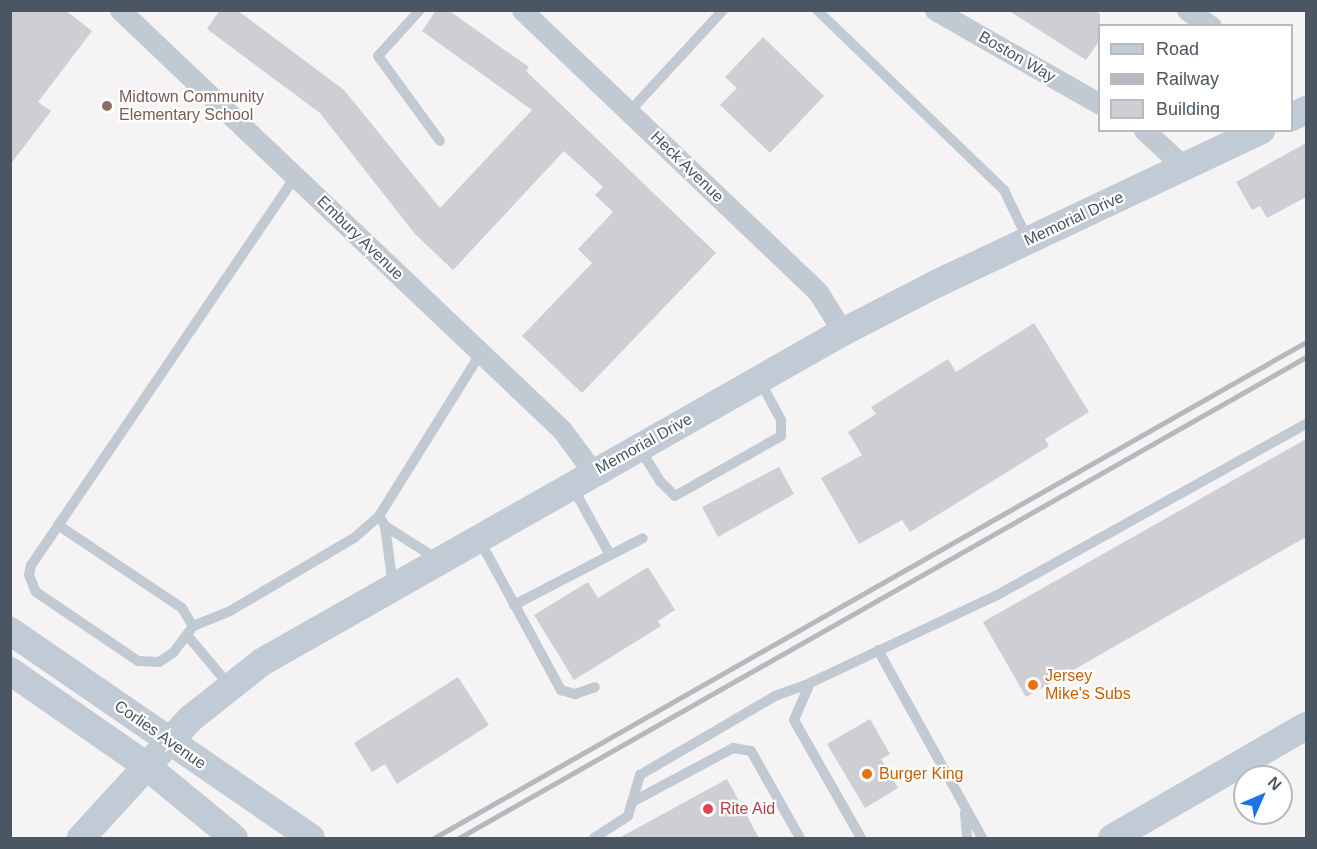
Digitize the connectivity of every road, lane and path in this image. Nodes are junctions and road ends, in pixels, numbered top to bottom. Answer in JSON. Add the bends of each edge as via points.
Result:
{"nodes":[{"id":1,"x":120,"y":10,"type":"edge"},
{"id":2,"x":420,"y":10,"type":"edge"},
{"id":3,"x":522,"y":10,"type":"edge"},
{"id":4,"x":723,"y":10,"type":"edge"},
{"id":5,"x":817,"y":10,"type":"edge"},
{"id":6,"x":935,"y":10,"type":"edge"},
{"id":7,"x":1187,"y":10,"type":"edge"},
{"id":8,"x":1208,"y":24,"type":"edge"},
{"id":9,"x":1098,"y":103,"type":"edge"},
{"id":10,"x":629,"y":112,"type":"junction"},
{"id":11,"x":1146,"y":132,"type":"edge"},
{"id":12,"x":1258,"y":132,"type":"edge"},
{"id":13,"x":440,"y":141,"type":"dead end"},
{"id":14,"x":1185,"y":168,"type":"junction"},
{"id":15,"x":295,"y":177,"type":"junction"},
{"id":16,"x":1028,"y":240,"type":"junction"},
{"id":17,"x":843,"y":332,"type":"junction"},
{"id":18,"x":481,"y":353,"type":"junction"},
{"id":19,"x":759,"y":379,"type":"junction"},
{"id":20,"x":1306,"y":424,"type":"edge"},
{"id":21,"x":638,"y":447,"type":"junction"},
{"id":22,"x":582,"y":478,"type":"junction"},
{"id":23,"x":382,"y":521,"type":"junction"},
{"id":24,"x":58,"y":525,"type":"junction"},
{"id":25,"x":478,"y":538,"type":"junction"},
{"id":26,"x":643,"y":538,"type":"dead end"},
{"id":27,"x":609,"y":553,"type":"junction"},
{"id":28,"x":440,"y":560,"type":"junction"},
{"id":29,"x":393,"y":587,"type":"junction"},
{"id":30,"x":514,"y":605,"type":"junction"},
{"id":31,"x":190,"y":630,"type":"junction"},
{"id":32,"x":10,"y":631,"type":"edge"},
{"id":33,"x":878,"y":650,"type":"junction"},
{"id":34,"x":10,"y":671,"type":"edge"},
{"id":35,"x":810,"y":683,"type":"junction"},
{"id":36,"x":230,"y":686,"type":"junction"},
{"id":37,"x":595,"y":687,"type":"dead end"},
{"id":38,"x":1306,"y":726,"type":"edge"},
{"id":39,"x":171,"y":742,"type":"junction"},
{"id":40,"x":145,"y":765,"type":"junction"},
{"id":41,"x":632,"y":802,"type":"junction"},
{"id":42,"x":965,"y":813,"type":"junction"},
{"id":43,"x":81,"y":838,"type":"edge"},
{"id":44,"x":234,"y":838,"type":"edge"},
{"id":45,"x":310,"y":838,"type":"edge"},
{"id":46,"x":594,"y":838,"type":"edge"},
{"id":47,"x":800,"y":838,"type":"edge"},
{"id":48,"x":861,"y":838,"type":"edge"},
{"id":49,"x":967,"y":838,"type":"edge"},
{"id":50,"x":982,"y":838,"type":"edge"},
{"id":51,"x":1112,"y":838,"type":"edge"}],
"edges":[{"from":1,"to":15,"type":"street","name":"Embury Avenue"},
{"from":2,"to":13,"type":"lane","via":[[378,56]]},
{"from":3,"to":10,"type":"street","name":"Heck Avenue"},
{"from":4,"to":10,"type":"lane"},
{"from":5,"to":16,"type":"lane","via":[[1004,190]]},
{"from":6,"to":9,"type":"street","name":"Boston Way"},
{"from":7,"to":8,"type":"street"},
{"from":10,"to":17,"type":"street","name":"Heck Avenue","via":[[818,292]]},
{"from":11,"to":14,"type":"street"},
{"from":12,"to":14,"type":"street","name":"Memorial Drive"},
{"from":14,"to":16,"type":"street","name":"Memorial Drive"},
{"from":15,"to":18,"type":"street","name":"Embury Avenue"},
{"from":15,"to":24,"type":"lane"},
{"from":16,"to":17,"type":"street","name":"Memorial Drive"},
{"from":17,"to":19,"type":"street","name":"Memorial Drive"},
{"from":18,"to":22,"type":"street","name":"Embury Avenue","via":[[561,430]]},
{"from":18,"to":23,"type":"lane"},
{"from":19,"to":21,"type":"street","name":"Memorial Drive"},
{"from":19,"to":21,"type":"lane","via":[[781,420],[781,436],[738,461],[675,496]]},
{"from":20,"to":33,"type":"lane","via":[[1001,593]]},
{"from":21,"to":22,"type":"street","name":"Memorial Drive"},
{"from":22,"to":25,"type":"street","name":"Memorial Drive"},
{"from":22,"to":27,"type":"lane"},
{"from":23,"to":28,"type":"lane"},
{"from":23,"to":29,"type":"lane"},
{"from":23,"to":31,"type":"lane","via":[[214,620]]},
{"from":24,"to":31,"type":"lane","via":[[182,608]]},
{"from":24,"to":31,"type":"lane","via":[[32,565],[29,575],[36,592],[138,661],[159,662],[173,653]]},
{"from":25,"to":28,"type":"street","name":"Memorial Drive"},
{"from":25,"to":30,"type":"lane"},
{"from":26,"to":27,"type":"lane"},
{"from":27,"to":30,"type":"lane"},
{"from":28,"to":29,"type":"street","name":"Memorial Drive"},
{"from":29,"to":36,"type":"street","name":"Memorial Drive","via":[[262,662]]},
{"from":30,"to":37,"type":"lane","via":[[561,690],[575,694]]},
{"from":31,"to":36,"type":"lane"},
{"from":32,"to":39,"type":"street","name":"Corlies Avenue"},
{"from":33,"to":35,"type":"lane"},
{"from":33,"to":42,"type":"lane"},
{"from":34,"to":40,"type":"street","name":"Corlies Avenue"},
{"from":35,"to":41,"type":"lane","via":[[775,696],[640,775]]},
{"from":35,"to":48,"type":"lane","via":[[794,720]]},
{"from":36,"to":39,"type":"street","name":"Memorial Drive","via":[[190,719]]},
{"from":38,"to":51,"type":"street"},
{"from":39,"to":40,"type":"street","name":"Memorial Drive"},
{"from":39,"to":45,"type":"street","name":"Corlies Avenue"},
{"from":40,"to":43,"type":"street","name":"Memorial Drive"},
{"from":40,"to":44,"type":"street","name":"Corlies Avenue"},
{"from":41,"to":46,"type":"lane","via":[[628,816]]},
{"from":41,"to":47,"type":"lane","via":[[733,748],[751,751]]},
{"from":42,"to":49,"type":"lane"},
{"from":42,"to":50,"type":"lane"}]}
